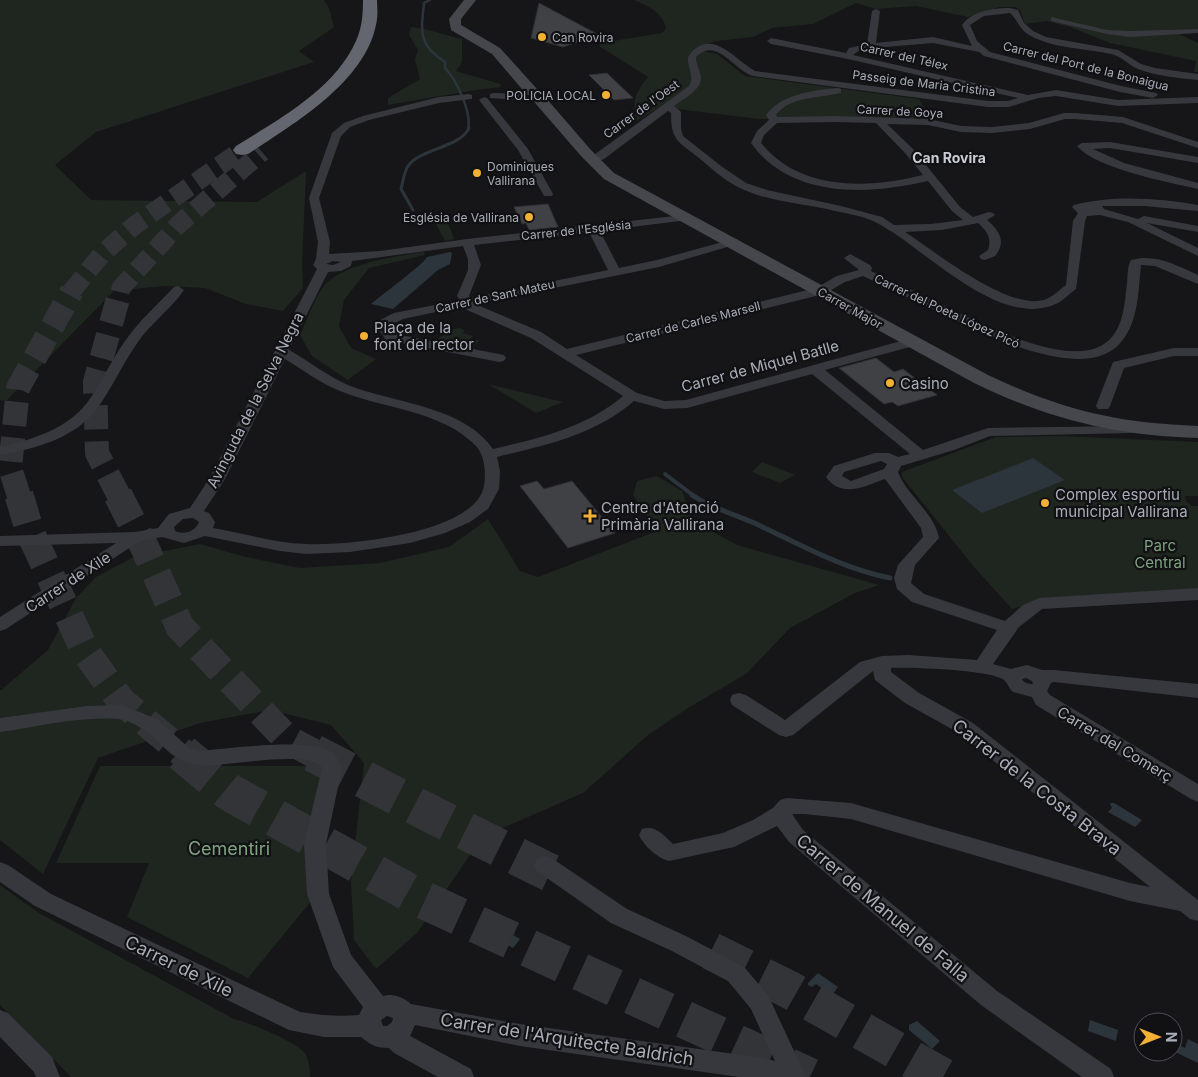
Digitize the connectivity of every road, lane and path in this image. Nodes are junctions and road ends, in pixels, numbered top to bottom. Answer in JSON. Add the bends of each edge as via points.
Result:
{"nodes":[{"id":1,"x":370,"y":0,"type":"edge"},
{"id":2,"x":470,"y":0,"type":"edge"},
{"id":3,"x":876,"y":11,"type":"dead end"},
{"id":4,"x":386,"y":18,"type":"dead end"},
{"id":5,"x":1054,"y":19,"type":"dead end"},
{"id":6,"x":1198,"y":31,"type":"edge"},
{"id":7,"x":771,"y":41,"type":"dead end"},
{"id":8,"x":873,"y":45,"type":"junction"},
{"id":9,"x":714,"y":48,"type":"joint"},
{"id":10,"x":980,"y":50,"type":"junction"},
{"id":11,"x":848,"y":56,"type":"junction"},
{"id":12,"x":1198,"y":76,"type":"edge"},
{"id":13,"x":814,"y":81,"type":"junction"},
{"id":14,"x":880,"y":91,"type":"junction"},
{"id":15,"x":817,"y":93,"type":"junction"},
{"id":16,"x":532,"y":97,"type":"junction"},
{"id":17,"x":489,"y":98,"type":"junction"},
{"id":18,"x":1029,"y":98,"type":"junction"},
{"id":19,"x":1173,"y":100,"type":"junction"},
{"id":20,"x":1198,"y":100,"type":"edge"},
{"id":21,"x":668,"y":106,"type":"junction"},
{"id":22,"x":1198,"y":109,"type":"edge"},
{"id":23,"x":929,"y":110,"type":"junction"},
{"id":24,"x":774,"y":120,"type":"junction"},
{"id":25,"x":880,"y":122,"type":"junction"},
{"id":26,"x":1198,"y":145,"type":"edge"},
{"id":27,"x":242,"y":150,"type":"tunnel mouth"},
{"id":28,"x":262,"y":152,"type":"tunnel mouth"},
{"id":29,"x":594,"y":155,"type":"junction"},
{"id":30,"x":1198,"y":160,"type":"edge"},
{"id":31,"x":930,"y":177,"type":"junction"},
{"id":32,"x":1198,"y":186,"type":"edge"},
{"id":33,"x":548,"y":194,"type":"dead end"},
{"id":34,"x":1198,"y":208,"type":"edge"},
{"id":35,"x":1089,"y":213,"type":"junction"},
{"id":36,"x":684,"y":218,"type":"junction"},
{"id":37,"x":980,"y":219,"type":"junction"},
{"id":38,"x":1132,"y":220,"type":"junction"},
{"id":39,"x":593,"y":228,"type":"junction"},
{"id":40,"x":894,"y":228,"type":"junction"},
{"id":41,"x":1198,"y":229,"type":"edge"},
{"id":42,"x":467,"y":242,"type":"junction"},
{"id":43,"x":730,"y":243,"type":"junction"},
{"id":44,"x":1198,"y":252,"type":"edge"},
{"id":45,"x":984,"y":256,"type":"dead end"},
{"id":46,"x":850,"y":258,"type":"dead end"},
{"id":47,"x":335,"y":262,"type":"junction"},
{"id":48,"x":615,"y":272,"type":"junction"},
{"id":49,"x":864,"y":272,"type":"junction"},
{"id":50,"x":1198,"y":280,"type":"edge"},
{"id":51,"x":178,"y":290,"type":"dead end"},
{"id":52,"x":820,"y":291,"type":"junction"},
{"id":53,"x":466,"y":301,"type":"junction"},
{"id":54,"x":912,"y":342,"type":"junction"},
{"id":55,"x":281,"y":351,"type":"junction"},
{"id":56,"x":1198,"y":352,"type":"edge"},
{"id":57,"x":566,"y":353,"type":"junction"},
{"id":58,"x":499,"y":358,"type":"dead end"},
{"id":59,"x":815,"y":369,"type":"junction"},
{"id":60,"x":632,"y":396,"type":"junction"},
{"id":61,"x":1103,"y":406,"type":"dead end"},
{"id":62,"x":1131,"y":428,"type":"junction"},
{"id":63,"x":1198,"y":432,"type":"edge"},
{"id":64,"x":0,"y":451,"type":"edge"},
{"id":65,"x":489,"y":454,"type":"junction"},
{"id":66,"x":920,"y":455,"type":"junction"},
{"id":67,"x":194,"y":513,"type":"junction"},
{"id":68,"x":166,"y":531,"type":"junction"},
{"id":69,"x":202,"y":531,"type":"junction"},
{"id":70,"x":135,"y":537,"type":"junction"},
{"id":71,"x":4,"y":539,"type":"edge"},
{"id":72,"x":1198,"y":594,"type":"edge"},
{"id":73,"x":0,"y":625,"type":"edge"},
{"id":74,"x":1008,"y":628,"type":"junction"},
{"id":75,"x":882,"y":662,"type":"junction"},
{"id":76,"x":982,"y":667,"type":"junction"},
{"id":77,"x":1038,"y":684,"type":"junction"},
{"id":78,"x":1198,"y":691,"type":"edge"},
{"id":79,"x":739,"y":700,"type":"dead end"},
{"id":80,"x":0,"y":725,"type":"edge"},
{"id":81,"x":1198,"y":794,"type":"edge"},
{"id":82,"x":780,"y":814,"type":"junction"},
{"id":83,"x":649,"y":835,"type":"dead end"},
{"id":84,"x":545,"y":865,"type":"dead end"},
{"id":85,"x":0,"y":872,"type":"edge"},
{"id":86,"x":1192,"y":908,"type":"edge"},
{"id":87,"x":373,"y":1017,"type":"junction"},
{"id":88,"x":0,"y":1021,"type":"edge"},
{"id":89,"x":398,"y":1026,"type":"junction"},
{"id":90,"x":48,"y":1077,"type":"edge"},
{"id":91,"x":462,"y":1077,"type":"edge"},
{"id":92,"x":789,"y":1077,"type":"edge"},
{"id":93,"x":794,"y":1077,"type":"edge"},
{"id":94,"x":1102,"y":1077,"type":"edge"}],
"edges":[{"from":1,"to":27,"type":"highway","via":[[370,20],[364,38],[343,71],[319,97]]},
{"from":2,"to":16,"type":"street","name":"Carrer Major","via":[[456,17],[455,27],[496,51]]},
{"from":3,"to":8,"type":"street"},
{"from":4,"to":28,"type":"highway","via":[[372,55],[360,72],[307,121]]},
{"from":5,"to":6,"type":"street","via":[[1130,34]]},
{"from":7,"to":11,"type":"street"},
{"from":8,"to":10,"type":"street","name":"Carrer del Télex","via":[[933,40]]},
{"from":8,"to":11,"type":"street","name":"Carrer del Télex","via":[[856,48]]},
{"from":9,"to":13,"type":"street","name":"Passeig de Maria Cristina","via":[[752,73]]},
{"from":9,"to":21,"type":"street","name":"Carrer de l'Oest","via":[[694,54],[691,60],[697,82]]},
{"from":10,"to":12,"type":"street","name":"Carrer del Port de la Bonaigua","via":[[967,30],[967,23],[1007,9],[1015,12],[1024,28],[1048,40],[1116,52],[1148,69]]},
{"from":10,"to":19,"type":"street","name":"Carrer del Port de la Bonaigua","via":[[1003,59]]},
{"from":11,"to":18,"type":"street","name":"Carrer del Télex"},
{"from":13,"to":14,"type":"street","name":"Passeig de Maria Cristina"},
{"from":13,"to":15,"type":"street"},
{"from":14,"to":15,"type":"street"},
{"from":14,"to":23,"type":"street","name":"Passeig de Maria Cristina"},
{"from":15,"to":24,"type":"street","via":[[779,105],[771,115]]},
{"from":16,"to":17,"type":"street"},
{"from":16,"to":29,"type":"street","name":"Carrer Major"},
{"from":17,"to":33,"type":"street"},
{"from":17,"to":47,"type":"street","via":[[491,93],[480,92],[469,97],[439,100],[354,122],[341,129],[314,198],[324,242]]},
{"from":18,"to":19,"type":"street","name":"Passeig de Maria Cristina","via":[[1056,93],[1118,103]]},
{"from":18,"to":23,"type":"street","name":"Passeig de Maria Cristina","via":[[1019,102]]},
{"from":19,"to":20,"type":"street","name":"Passeig de Maria Cristina"},
{"from":19,"to":22,"type":"street"},
{"from":21,"to":29,"type":"street","name":"Carrer de l'Oest"},
{"from":21,"to":40,"type":"street","via":[[676,112],[676,129],[680,137],[736,182],[764,192],[865,214]]},
{"from":23,"to":25,"type":"street","name":"Carrer de Goya"},
{"from":23,"to":26,"type":"street","name":"Carrer de Goya","via":[[961,129],[1030,126],[1064,116],[1117,119]]},
{"from":24,"to":25,"type":"street","name":"Carrer de Goya"},
{"from":24,"to":31,"type":"street","via":[[756,137],[756,143],[774,163],[804,178],[867,187]]},
{"from":25,"to":31,"type":"street"},
{"from":29,"to":36,"type":"street","name":"Carrer Major","via":[[609,176]]},
{"from":30,"to":32,"type":"street","via":[[1110,145],[1082,146],[1111,160]]},
{"from":31,"to":37,"type":"street","via":[[956,209]]},
{"from":34,"to":35,"type":"street","via":[[1112,203]]},
{"from":35,"to":38,"type":"street"},
{"from":35,"to":40,"type":"street","via":[[1072,286],[1055,299],[1036,304],[1001,299],[989,293]]},
{"from":36,"to":39,"type":"street","name":"Carrer de l'Església"},
{"from":36,"to":43,"type":"street","name":"Carrer Major"},
{"from":37,"to":40,"type":"street","via":[[944,227]]},
{"from":37,"to":45,"type":"street","via":[[994,234],[994,251]]},
{"from":38,"to":41,"type":"street"},
{"from":38,"to":44,"type":"street"},
{"from":39,"to":42,"type":"street","name":"Carrer de l'Església"},
{"from":39,"to":48,"type":"street"},
{"from":42,"to":47,"type":"street","name":"Avinguda de la Selva Negra"},
{"from":42,"to":53,"type":"street","via":[[476,268],[463,296]]},
{"from":43,"to":48,"type":"street","name":"Carrer de Sant Mateu"},
{"from":43,"to":52,"type":"street","name":"Carrer Major"},
{"from":46,"to":49,"type":"street","via":[[864,265]]},
{"from":47,"to":55,"type":"street","name":"Avinguda de la Selva Negra","via":[[314,286]]},
{"from":48,"to":53,"type":"street","name":"Carrer de Sant Mateu"},
{"from":49,"to":50,"type":"street","name":"Carrer del Poeta López Picó","via":[[1008,342],[1040,352],[1081,354],[1101,351],[1117,339],[1129,315],[1135,263],[1151,260]]},
{"from":49,"to":52,"type":"street","name":"Carrer de Carles Marsell","via":[[841,279]]},
{"from":51,"to":64,"type":"street","via":[[133,340],[90,408],[79,419],[42,440]]},
{"from":52,"to":54,"type":"street","name":"Carrer Major"},
{"from":52,"to":57,"type":"street","name":"Carrer de Carles Marsell"},
{"from":53,"to":57,"type":"street","name":"Carrer de Miquel Batlle","via":[[471,307],[536,335]]},
{"from":53,"to":58,"type":"street","name":"Carrer de Sant Mateu","via":[[400,316],[385,323],[385,330],[391,337]]},
{"from":54,"to":59,"type":"street","name":"Carrer de Miquel Batlle"},
{"from":54,"to":62,"type":"street","name":"Carrer Major","via":[[1029,401],[1081,419]]},
{"from":55,"to":65,"type":"street","via":[[333,384],[456,424]]},
{"from":55,"to":67,"type":"street","name":"Avinguda de la Selva Negra","via":[[217,479]]},
{"from":56,"to":61,"type":"street","via":[[1174,352],[1118,365]]},
{"from":57,"to":60,"type":"street","name":"Carrer de Miquel Batlle"},
{"from":59,"to":60,"type":"street","name":"Carrer de Miquel Batlle","via":[[687,404],[664,405]]},
{"from":59,"to":66,"type":"street"},
{"from":60,"to":65,"type":"street","via":[[612,414],[573,433]]},
{"from":62,"to":63,"type":"street","name":"Carrer Major"},
{"from":62,"to":66,"type":"street","via":[[988,432]]},
{"from":65,"to":69,"type":"street","via":[[493,477],[491,492],[484,504],[456,524],[437,530],[367,546],[322,549],[291,548]]},
{"from":66,"to":74,"type":"street","via":[[893,472],[929,527],[931,538],[906,564],[901,574],[903,585],[918,598]]},
{"from":67,"to":68,"type":"street","via":[[173,518],[166,524]]},
{"from":67,"to":69,"type":"street","via":[[206,520]]},
{"from":68,"to":69,"type":"street","via":[[171,536],[182,538]]},
{"from":68,"to":70,"type":"street"},
{"from":70,"to":71,"type":"street"},
{"from":70,"to":73,"type":"street","name":"Carrer de Xile"},
{"from":72,"to":74,"type":"street","via":[[1039,604],[1024,611]]},
{"from":74,"to":76,"type":"street"},
{"from":75,"to":76,"type":"street","via":[[909,660]]},
{"from":75,"to":79,"type":"street","via":[[866,666],[786,730]]},
{"from":75,"to":86,"type":"street","name":"Carrer de la Costa Brava","via":[[882,675],[912,698],[966,728]]},
{"from":76,"to":77,"type":"street","via":[[1013,676],[1027,671]]},
{"from":77,"to":78,"type":"street","via":[[1054,676]]},
{"from":77,"to":81,"type":"street","name":"Carrer del Comerç","via":[[1043,700]]},
{"from":80,"to":87,"type":"street","via":[[87,713],[122,712],[150,724],[183,754],[200,758],[286,752],[313,753],[327,759],[332,768],[315,844],[318,894],[341,960]]},
{"from":82,"to":83,"type":"street","via":[[727,841],[669,853]]},
{"from":82,"to":86,"type":"street","via":[[787,806],[851,811]]},
{"from":82,"to":94,"type":"street","name":"Carrer de Manuel de Falla","via":[[796,836],[989,998]]},
{"from":84,"to":93,"type":"street","via":[[619,916],[736,974],[760,1002]]},
{"from":85,"to":87,"type":"street","name":"Carrer de Xile","via":[[43,900],[297,1022],[323,1028],[348,1028]]},
{"from":87,"to":89,"type":"street","name":"Carrer de l'Arquitecte Baldrich","via":[[394,1006],[400,1009]]},
{"from":88,"to":90,"type":"street","via":[[43,1065]]},
{"from":89,"to":91,"type":"street","via":[[403,1045]]},
{"from":89,"to":92,"type":"street","name":"Carrer de l'Arquitecte Baldrich","via":[[415,1014],[520,1035],[763,1069]]}]}
